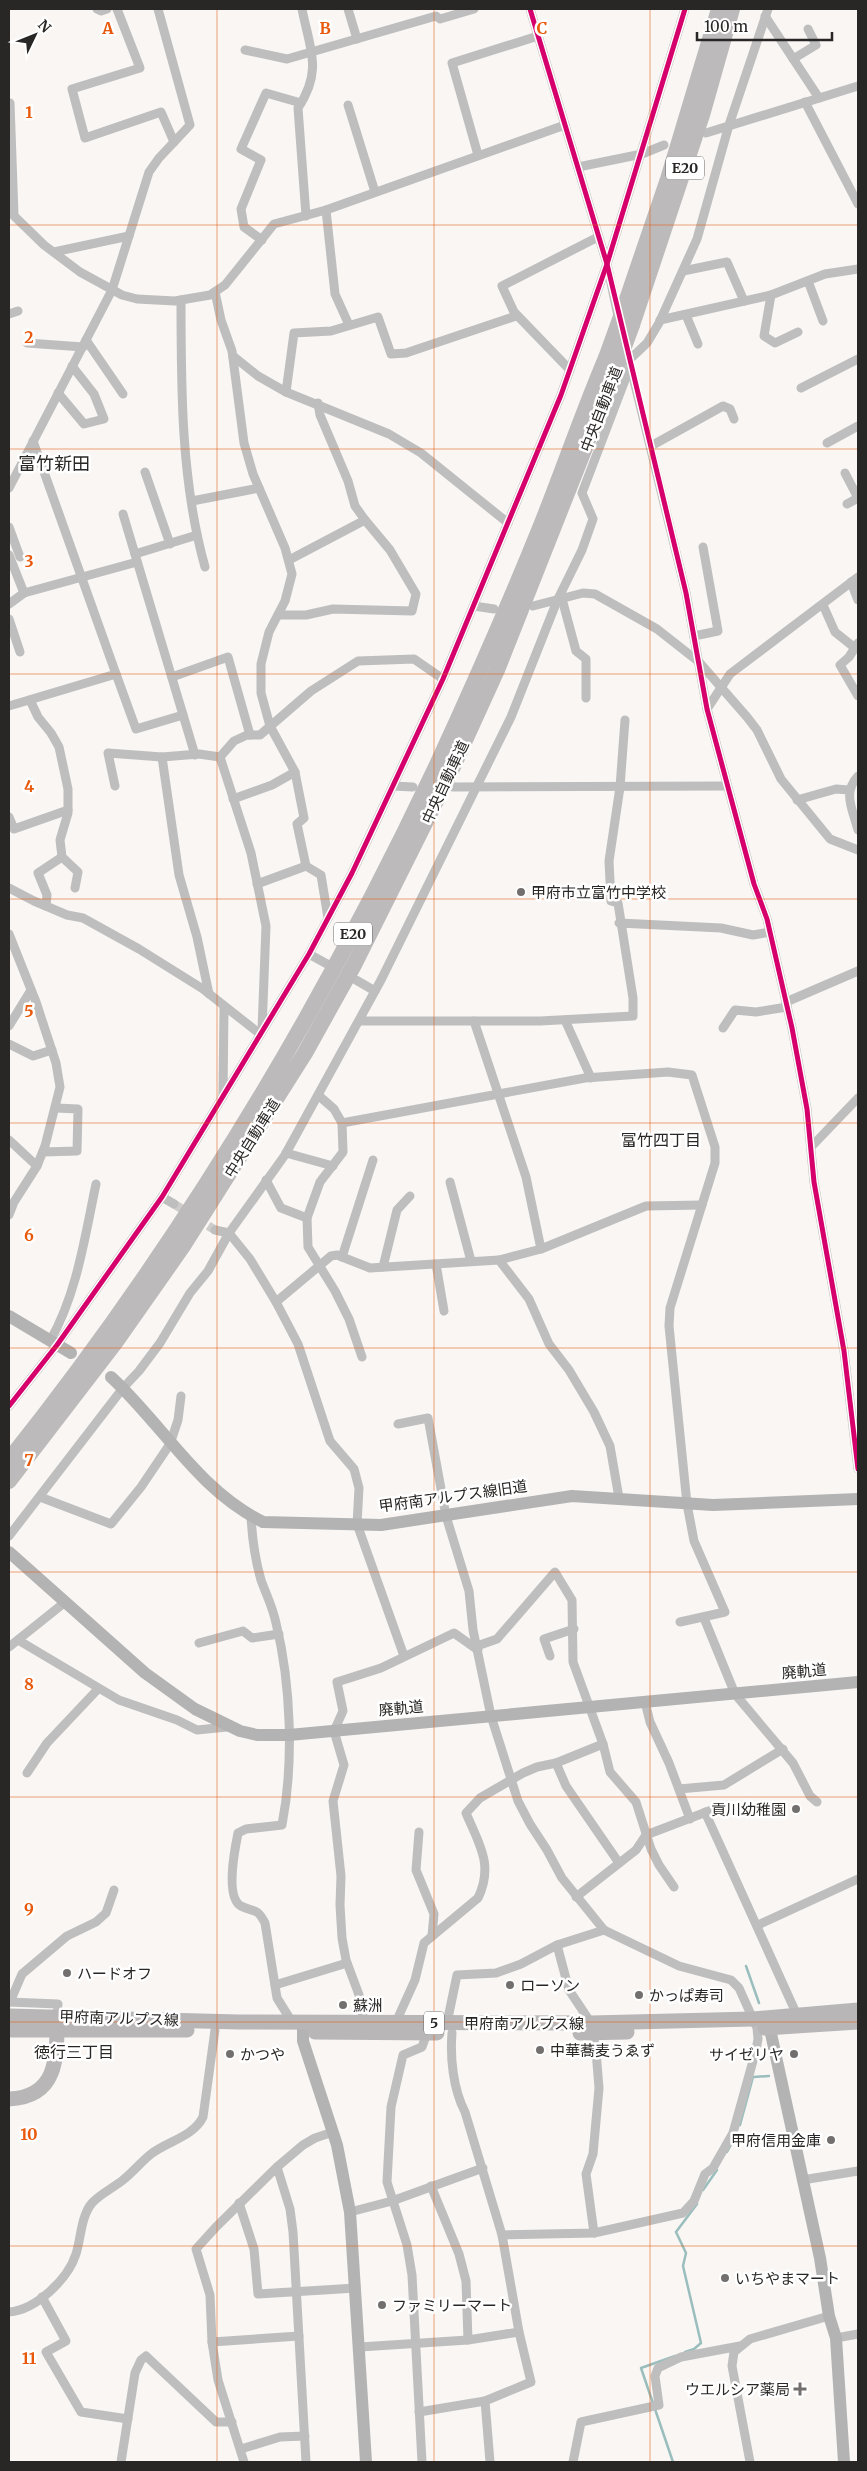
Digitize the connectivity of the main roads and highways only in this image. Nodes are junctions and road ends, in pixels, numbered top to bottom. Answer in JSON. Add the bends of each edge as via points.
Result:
{"nodes":[{"id":1,"x":719,"y":9,"type":"edge"},
{"id":2,"x":732,"y":9,"type":"edge"},
{"id":3,"x":9,"y":1460,"type":"edge"},
{"id":4,"x":9,"y":1481,"type":"edge"},
{"id":5,"x":9,"y":2007,"type":"edge"},
{"id":6,"x":858,"y":2010,"type":"edge"},
{"id":7,"x":858,"y":2022,"type":"edge"},
{"id":8,"x":762,"y":2023,"type":"junction"},
{"id":9,"x":57,"y":2024,"type":"junction"},
{"id":10,"x":299,"y":2025,"type":"junction"},
{"id":11,"x":450,"y":2028,"type":"junction"},
{"id":12,"x":9,"y":2030,"type":"edge"},
{"id":13,"x":9,"y":2099,"type":"edge"}],
"edges":[{"from":1,"to":3,"type":"highway","name":"中央自動車道","number":"E20","bridge":true,"via":[[668,179],[606,358],[484,661],[407,827],[342,956],[234,1143],[104,1335]]},
{"from":2,"to":4,"type":"highway","name":"中央自動車道","number":"E20","bridge":true,"via":[[702,115],[611,382],[496,670],[447,780],[305,1053],[183,1246],[115,1343]]},
{"from":5,"to":9,"type":"main road","name":"甲府南アルプス線","number":"5"},
{"from":6,"to":8,"type":"main road","name":"甲府南アルプス線","number":"5","via":[[797,2015]]},
{"from":7,"to":8,"type":"main road","name":"甲府南アルプス線","number":"5"},
{"from":8,"to":11,"type":"main road","name":"甲府南アルプス線","number":"5"},
{"from":9,"to":10,"type":"main road","name":"甲府南アルプス線","number":"5"},
{"from":9,"to":10,"type":"main road","name":"甲府南アルプス線","number":"5","via":[[215,2030]]},
{"from":9,"to":12,"type":"main road","name":"甲府南アルプス線","number":"5"},
{"from":9,"to":13,"type":"main road","via":[[53,2072],[34,2093]]},
{"from":10,"to":11,"type":"main road","name":"甲府南アルプス線","number":"5","via":[[363,2021]]},
{"from":10,"to":11,"type":"main road","name":"甲府南アルプス線","number":"5","via":[[427,2033]]}]}
